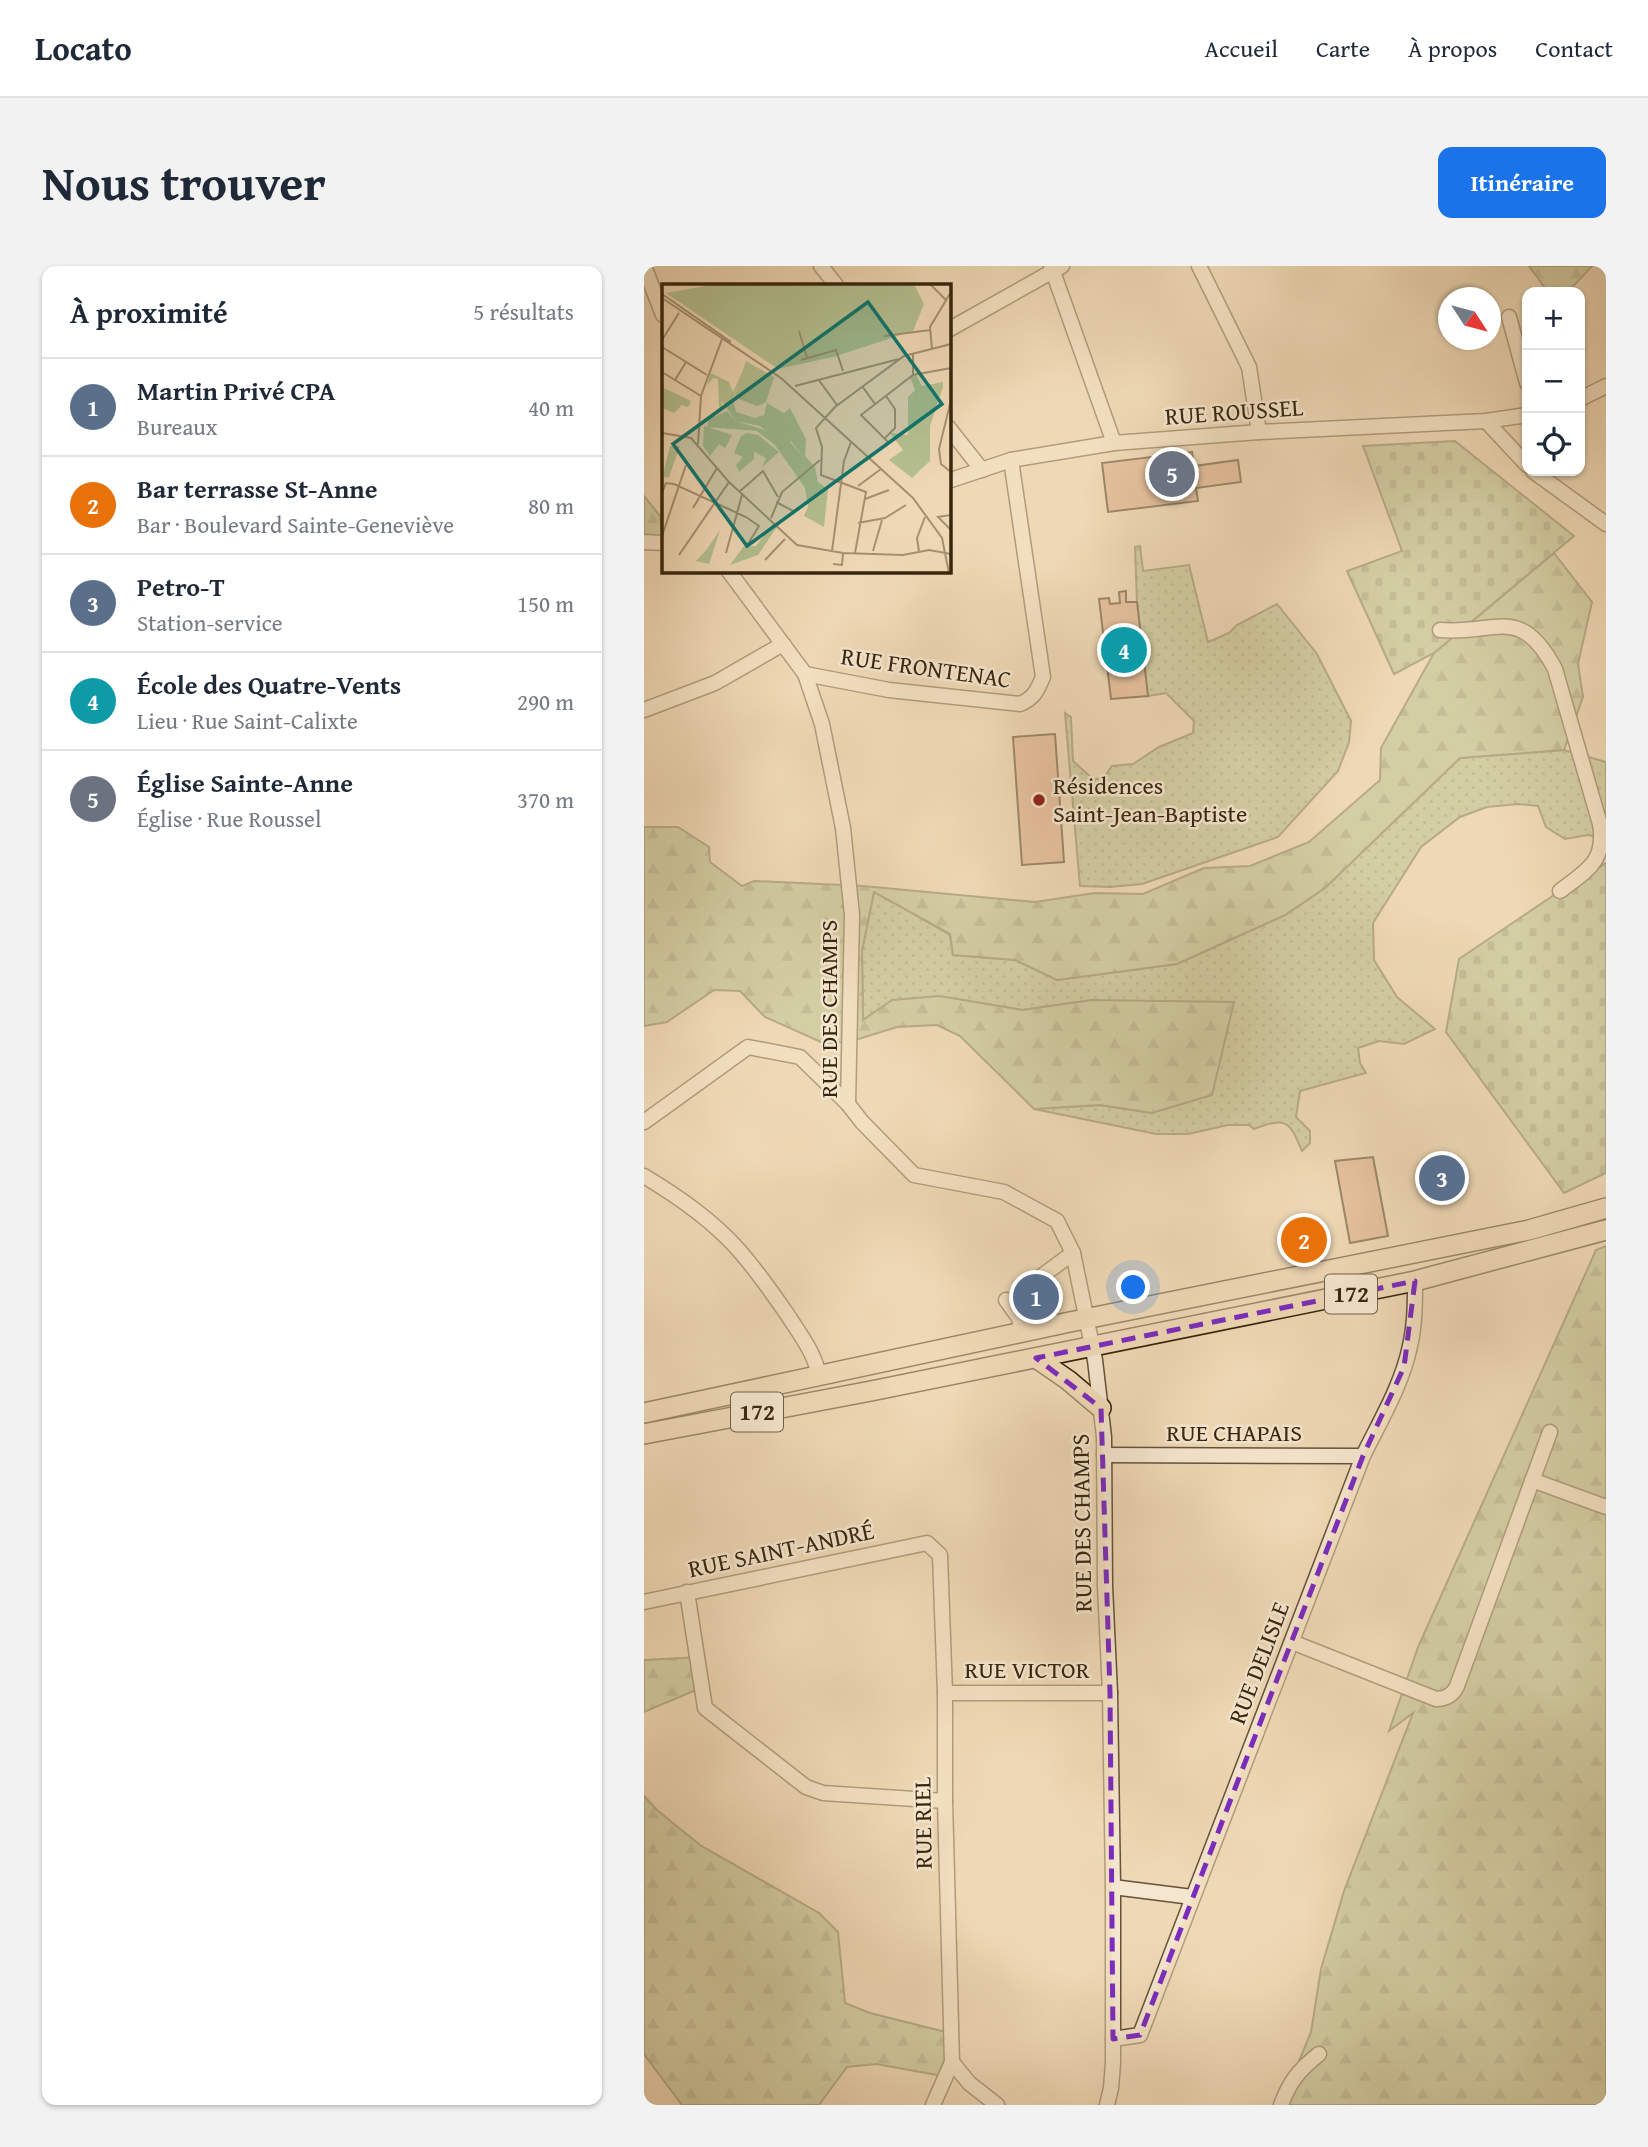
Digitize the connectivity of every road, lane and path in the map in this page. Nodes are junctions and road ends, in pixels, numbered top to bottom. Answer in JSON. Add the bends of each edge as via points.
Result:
{"nodes":[{"id":1,"x":645,"y":266,"type":"edge"},
{"id":2,"x":821,"y":266,"type":"edge"},
{"id":3,"x":1199,"y":266,"type":"edge"},
{"id":4,"x":1055,"y":268,"type":"edge"},
{"id":5,"x":835,"y":284,"type":"edge"},
{"id":6,"x":662,"y":312,"type":"edge"},
{"id":7,"x":1508,"y":317,"type":"dead end"},
{"id":8,"x":950,"y":329,"type":"edge"},
{"id":9,"x":1522,"y":366,"type":"edge"},
{"id":10,"x":1606,"y":386,"type":"edge"},
{"id":11,"x":1585,"y":396,"type":"edge"},
{"id":12,"x":1522,"y":416,"type":"edge"},
{"id":13,"x":1486,"y":421,"type":"junction"},
{"id":14,"x":950,"y":430,"type":"edge"},
{"id":15,"x":1259,"y":432,"type":"junction"},
{"id":16,"x":1114,"y":443,"type":"junction"},
{"id":17,"x":1011,"y":460,"type":"junction"},
{"id":18,"x":1522,"y":460,"type":"edge"},
{"id":19,"x":982,"y":470,"type":"junction"},
{"id":20,"x":1540,"y":476,"type":"edge"},
{"id":21,"x":950,"y":480,"type":"edge"},
{"id":22,"x":1606,"y":524,"type":"edge"},
{"id":23,"x":644,"y":542,"type":"edge"},
{"id":24,"x":662,"y":543,"type":"edge"},
{"id":25,"x":729,"y":572,"type":"edge"},
{"id":26,"x":1440,"y":630,"type":"dead end"},
{"id":27,"x":783,"y":644,"type":"junction"},
{"id":28,"x":806,"y":674,"type":"junction"},
{"id":29,"x":644,"y":710,"type":"edge"},
{"id":30,"x":1560,"y":891,"type":"dead end"},
{"id":31,"x":848,"y":1104,"type":"junction"},
{"id":32,"x":644,"y":1122,"type":"edge"},
{"id":33,"x":644,"y":1176,"type":"edge"},
{"id":34,"x":1606,"y":1208,"type":"edge"},
{"id":35,"x":1606,"y":1230,"type":"edge"},
{"id":36,"x":1073,"y":1253,"type":"junction"},
{"id":37,"x":1039,"y":1278,"type":"dead end"},
{"id":38,"x":1415,"y":1281,"type":"junction"},
{"id":39,"x":1006,"y":1300,"type":"dead end"},
{"id":40,"x":1087,"y":1319,"type":"junction"},
{"id":41,"x":1022,"y":1332,"type":"junction"},
{"id":42,"x":1093,"y":1345,"type":"junction"},
{"id":43,"x":1036,"y":1358,"type":"junction"},
{"id":44,"x":819,"y":1376,"type":"junction"},
{"id":45,"x":1101,"y":1408,"type":"junction"},
{"id":46,"x":644,"y":1413,"type":"edge"},
{"id":47,"x":1550,"y":1432,"type":"dead end"},
{"id":48,"x":644,"y":1434,"type":"edge"},
{"id":49,"x":1104,"y":1455,"type":"junction"},
{"id":50,"x":1363,"y":1456,"type":"junction"},
{"id":51,"x":1532,"y":1480,"type":"junction"},
{"id":52,"x":1606,"y":1507,"type":"edge"},
{"id":53,"x":927,"y":1543,"type":"joint"},
{"id":54,"x":687,"y":1592,"type":"junction"},
{"id":55,"x":644,"y":1602,"type":"edge"},
{"id":56,"x":1292,"y":1642,"type":"junction"},
{"id":57,"x":945,"y":1693,"type":"junction"},
{"id":58,"x":1110,"y":1693,"type":"junction"},
{"id":59,"x":944,"y":1801,"type":"junction"},
{"id":60,"x":1113,"y":1887,"type":"junction"},
{"id":61,"x":1192,"y":1897,"type":"junction"},
{"id":62,"x":1113,"y":2039,"type":"junction"},
{"id":63,"x":1319,"y":2054,"type":"dead end"},
{"id":64,"x":952,"y":2062,"type":"junction"},
{"id":65,"x":933,"y":2105,"type":"edge"},
{"id":66,"x":997,"y":2105,"type":"edge"},
{"id":67,"x":1107,"y":2105,"type":"edge"},
{"id":68,"x":1281,"y":2105,"type":"edge"}],
"edges":[{"from":1,"to":6,"type":"street"},
{"from":2,"to":5,"type":"street"},
{"from":3,"to":15,"type":"street","via":[[1249,367]]},
{"from":4,"to":8,"type":"street"},
{"from":4,"to":16,"type":"street"},
{"from":7,"to":9,"type":"street"},
{"from":10,"to":11,"type":"street"},
{"from":12,"to":13,"type":"street","name":"RUE ROUSSEL"},
{"from":13,"to":15,"type":"street","name":"RUE ROUSSEL"},
{"from":13,"to":18,"type":"street"},
{"from":14,"to":19,"type":"street"},
{"from":15,"to":16,"type":"street","name":"RUE ROUSSEL"},
{"from":16,"to":17,"type":"street","name":"RUE ROUSSEL"},
{"from":17,"to":19,"type":"street","name":"RUE ROUSSEL"},
{"from":17,"to":28,"type":"street","name":"RUE FRONTENAC","via":[[1043,677],[1037,693],[1020,704],[889,690]]},
{"from":19,"to":21,"type":"street","name":"RUE ROUSSEL"},
{"from":20,"to":22,"type":"street"},
{"from":23,"to":24,"type":"street"},
{"from":25,"to":27,"type":"street","name":"RUE DES CHAMPS"},
{"from":26,"to":30,"type":"street","via":[[1460,632],[1504,625],[1523,631],[1546,652],[1555,669],[1603,839],[1590,868]]},
{"from":27,"to":28,"type":"street","name":"RUE DES CHAMPS"},
{"from":27,"to":29,"type":"street","via":[[715,683]]},
{"from":28,"to":31,"type":"street","name":"RUE DES CHAMPS","via":[[843,828],[849,888]]},
{"from":31,"to":32,"type":"street","via":[[800,1057],[748,1047]]},
{"from":31,"to":36,"type":"street","name":"RUE DES CHAMPS","via":[[914,1175],[1004,1192],[1057,1221]]},
{"from":33,"to":44,"type":"street","via":[[733,1244],[801,1336]]},
{"from":34,"to":40,"type":"main road","number":"172","via":[[1529,1230]]},
{"from":35,"to":38,"type":"main road","number":"172"},
{"from":36,"to":37,"type":"street"},
{"from":36,"to":40,"type":"street","name":"RUE DES CHAMPS"},
{"from":38,"to":42,"type":"main road","number":"172"},
{"from":38,"to":50,"type":"street","name":"RUE DELISLE","via":[[1410,1347],[1397,1386]]},
{"from":39,"to":41,"type":"street","via":[[1019,1318]]},
{"from":40,"to":41,"type":"main road","number":"172"},
{"from":40,"to":42,"type":"street","name":"RUE DES CHAMPS"},
{"from":41,"to":44,"type":"main road","number":"172"},
{"from":42,"to":43,"type":"main road","number":"172"},
{"from":42,"to":45,"type":"street","name":"RUE DES CHAMPS"},
{"from":43,"to":45,"type":"main road"},
{"from":43,"to":48,"type":"main road","number":"172"},
{"from":44,"to":46,"type":"main road","number":"172"},
{"from":45,"to":49,"type":"street","name":"RUE DES CHAMPS"},
{"from":47,"to":51,"type":"street"},
{"from":49,"to":50,"type":"street","name":"RUE CHAPAIS"},
{"from":49,"to":58,"type":"street","name":"RUE DES CHAMPS"},
{"from":50,"to":56,"type":"street","name":"RUE DELISLE"},
{"from":51,"to":52,"type":"street"},
{"from":51,"to":56,"type":"street","via":[[1451,1695],[1436,1699]]},
{"from":53,"to":54,"type":"street","name":"RUE SAINT-ANDRÉ"},
{"from":53,"to":57,"type":"street","name":"RUE RIEL","via":[[940,1555],[942,1564]]},
{"from":54,"to":55,"type":"street","name":"RUE SAINT-ANDRÉ"},
{"from":54,"to":59,"type":"street","via":[[705,1707],[806,1787],[823,1793]]},
{"from":56,"to":61,"type":"street","name":"RUE DELISLE"},
{"from":57,"to":58,"type":"street","name":"RUE VICTOR"},
{"from":57,"to":59,"type":"street","name":"RUE RIEL"},
{"from":58,"to":60,"type":"street","name":"RUE DES CHAMPS"},
{"from":59,"to":64,"type":"street","name":"RUE RIEL"},
{"from":60,"to":61,"type":"street"},
{"from":60,"to":62,"type":"street","name":"RUE DES CHAMPS"},
{"from":61,"to":62,"type":"street","name":"RUE DELISLE","via":[[1140,2035]]},
{"from":62,"to":67,"type":"street","name":"RUE DES CHAMPS"},
{"from":63,"to":68,"type":"street","via":[[1301,2068]]},
{"from":64,"to":65,"type":"street","name":"RUE RIEL"},
{"from":64,"to":66,"type":"street"}]}
